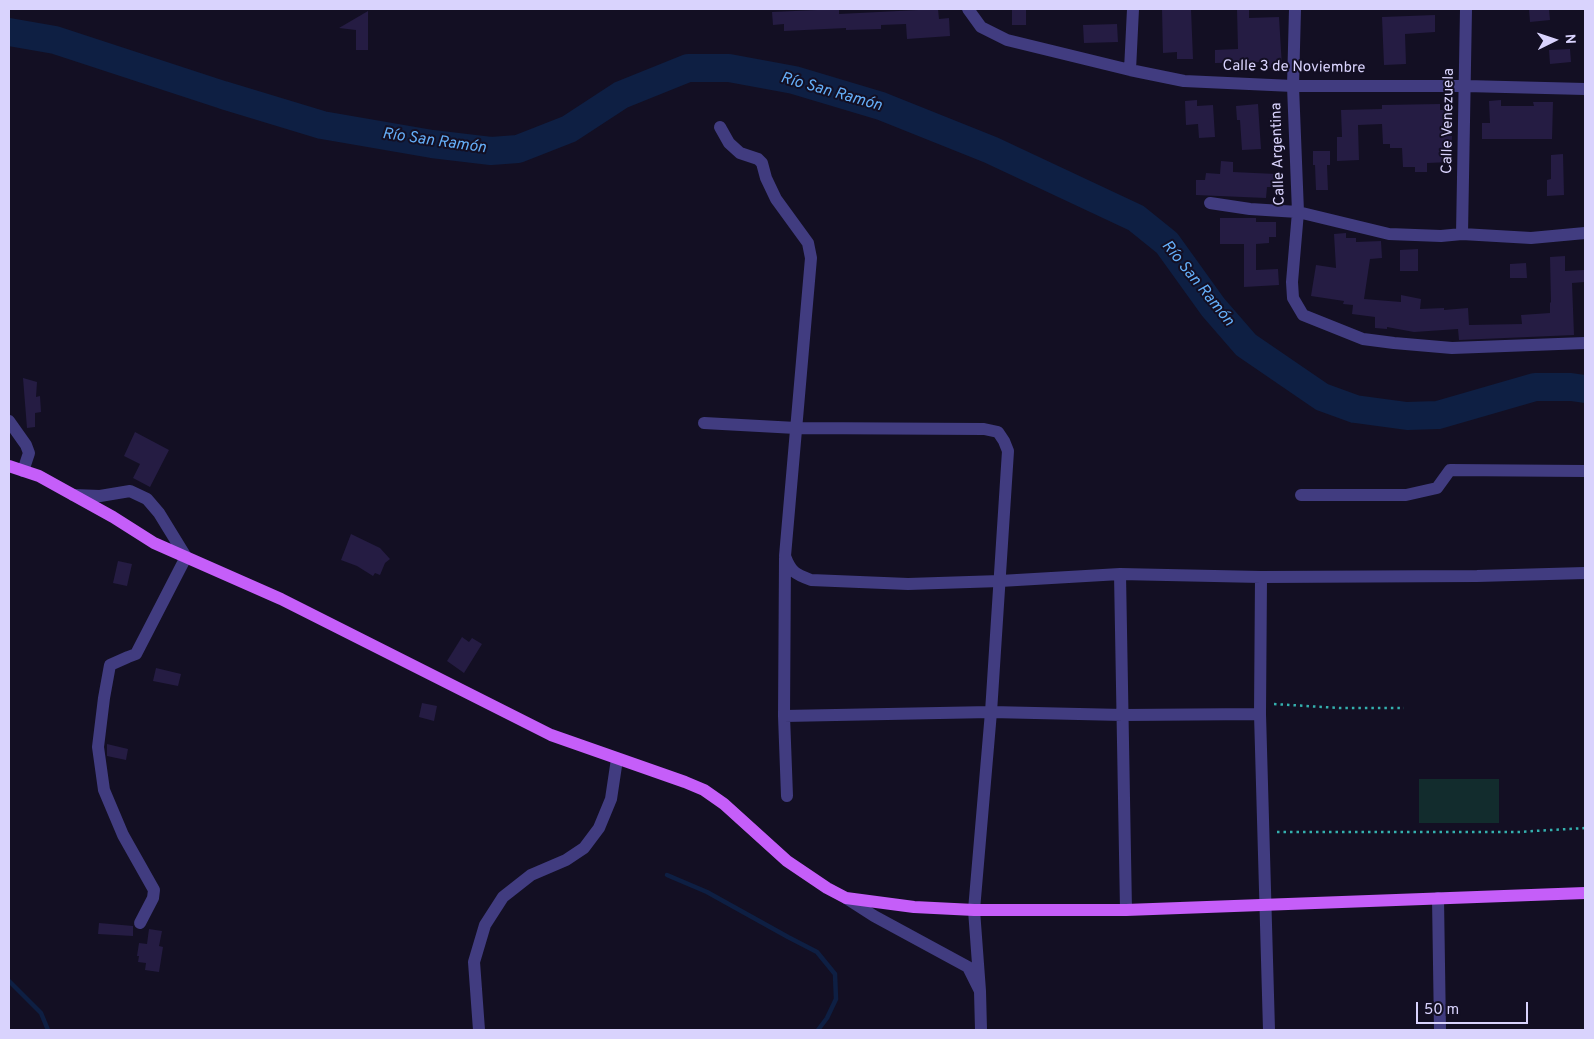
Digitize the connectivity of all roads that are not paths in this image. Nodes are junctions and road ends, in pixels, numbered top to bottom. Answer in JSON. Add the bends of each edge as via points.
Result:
{"nodes":[{"id":1,"x":968,"y":9,"type":"edge"},
{"id":2,"x":1133,"y":9,"type":"edge"},
{"id":3,"x":1295,"y":9,"type":"edge"},
{"id":4,"x":1466,"y":9,"type":"edge"},
{"id":5,"x":1130,"y":70,"type":"junction"},
{"id":6,"x":1293,"y":86,"type":"junction"},
{"id":7,"x":1466,"y":86,"type":"junction"},
{"id":8,"x":1585,"y":89,"type":"edge"},
{"id":9,"x":720,"y":127,"type":"dead end"},
{"id":10,"x":1210,"y":203,"type":"dead end"},
{"id":11,"x":1298,"y":212,"type":"junction"},
{"id":12,"x":1585,"y":233,"type":"edge"},
{"id":13,"x":1462,"y":234,"type":"junction"},
{"id":14,"x":1585,"y":343,"type":"edge"},
{"id":15,"x":9,"y":421,"type":"edge"},
{"id":16,"x":704,"y":423,"type":"dead end"},
{"id":17,"x":796,"y":428,"type":"junction"},
{"id":18,"x":9,"y":466,"type":"edge"},
{"id":19,"x":23,"y":471,"type":"junction"},
{"id":20,"x":1585,"y":471,"type":"edge"},
{"id":21,"x":73,"y":495,"type":"junction"},
{"id":22,"x":1301,"y":495,"type":"dead end"},
{"id":23,"x":785,"y":556,"type":"junction"},
{"id":24,"x":186,"y":557,"type":"junction"},
{"id":25,"x":1585,"y":573,"type":"edge"},
{"id":26,"x":1120,"y":574,"type":"junction"},
{"id":27,"x":1261,"y":577,"type":"junction"},
{"id":28,"x":1000,"y":581,"type":"junction"},
{"id":29,"x":1260,"y":708,"type":"junction"},
{"id":30,"x":991,"y":712,"type":"junction"},
{"id":31,"x":1123,"y":714,"type":"junction"},
{"id":32,"x":784,"y":716,"type":"junction"},
{"id":33,"x":617,"y":759,"type":"junction"},
{"id":34,"x":787,"y":796,"type":"dead end"},
{"id":35,"x":1585,"y":893,"type":"edge"},
{"id":36,"x":846,"y":898,"type":"junction"},
{"id":37,"x":1438,"y":898,"type":"junction"},
{"id":38,"x":1265,"y":905,"type":"junction"},
{"id":39,"x":974,"y":910,"type":"junction"},
{"id":40,"x":1126,"y":910,"type":"junction"},
{"id":41,"x":140,"y":923,"type":"dead end"},
{"id":42,"x":980,"y":991,"type":"junction"},
{"id":43,"x":480,"y":1030,"type":"edge"},
{"id":44,"x":981,"y":1030,"type":"edge"},
{"id":45,"x":1269,"y":1030,"type":"edge"},
{"id":46,"x":1440,"y":1030,"type":"edge"}],
"edges":[{"from":1,"to":5,"type":"street","name":"Calle 3 de Noviembre","via":[[981,27],[1007,40]]},
{"from":2,"to":5,"type":"street"},
{"from":3,"to":6,"type":"street","name":"Calle Argentina"},
{"from":4,"to":7,"type":"street","name":"Calle Venezuela"},
{"from":5,"to":6,"type":"street","name":"Calle 3 de Noviembre","via":[[1184,81]]},
{"from":6,"to":7,"type":"street","name":"Calle 3 de Noviembre"},
{"from":6,"to":11,"type":"street","name":"Calle Argentina"},
{"from":7,"to":8,"type":"street","name":"Calle 3 de Noviembre"},
{"from":7,"to":13,"type":"street","name":"Calle Venezuela"},
{"from":9,"to":17,"type":"street","via":[[728,143],[740,153],[762,163],[776,199],[808,242],[811,258]]},
{"from":10,"to":11,"type":"street"},
{"from":11,"to":13,"type":"street","via":[[1389,234]]},
{"from":11,"to":14,"type":"street","name":"Calle Argentina","via":[[1292,282],[1293,298],[1303,315],[1363,340],[1452,348]]},
{"from":12,"to":13,"type":"street","via":[[1531,238]]},
{"from":15,"to":19,"type":"street","via":[[29,453]]},
{"from":16,"to":17,"type":"street"},
{"from":17,"to":23,"type":"street"},
{"from":17,"to":28,"type":"street","via":[[984,429],[998,432],[1008,451]]},
{"from":18,"to":19,"type":"main road"},
{"from":19,"to":21,"type":"main road"},
{"from":20,"to":22,"type":"street","via":[[1450,470],[1437,488],[1406,495]]},
{"from":21,"to":24,"type":"main road","via":[[154,543]]},
{"from":21,"to":24,"type":"street","via":[[130,492],[148,499]]},
{"from":23,"to":28,"type":"street","via":[[789,567],[811,580],[908,584]]},
{"from":23,"to":32,"type":"street"},
{"from":24,"to":33,"type":"main road","via":[[281,599],[551,735]]},
{"from":24,"to":41,"type":"street","via":[[136,654],[110,665],[104,698],[98,747],[104,790],[123,835],[154,890]]},
{"from":25,"to":27,"type":"street"},
{"from":26,"to":27,"type":"street"},
{"from":26,"to":28,"type":"street"},
{"from":26,"to":31,"type":"street"},
{"from":27,"to":29,"type":"street"},
{"from":28,"to":30,"type":"street"},
{"from":29,"to":31,"type":"street"},
{"from":29,"to":38,"type":"street"},
{"from":30,"to":31,"type":"street"},
{"from":30,"to":32,"type":"street"},
{"from":30,"to":39,"type":"street"},
{"from":31,"to":40,"type":"street"},
{"from":32,"to":34,"type":"street"},
{"from":33,"to":36,"type":"main road","via":[[704,790],[787,861]]},
{"from":33,"to":43,"type":"street","via":[[612,799],[600,828],[584,848],[566,860],[531,875],[503,896],[486,925],[474,962]]},
{"from":35,"to":37,"type":"main road"},
{"from":36,"to":39,"type":"main road","via":[[914,907]]},
{"from":36,"to":42,"type":"street","via":[[968,967]]},
{"from":37,"to":38,"type":"main road"},
{"from":37,"to":46,"type":"street"},
{"from":38,"to":40,"type":"main road"},
{"from":38,"to":45,"type":"street"},
{"from":39,"to":40,"type":"main road"},
{"from":39,"to":42,"type":"street"},
{"from":42,"to":44,"type":"street"}]}
